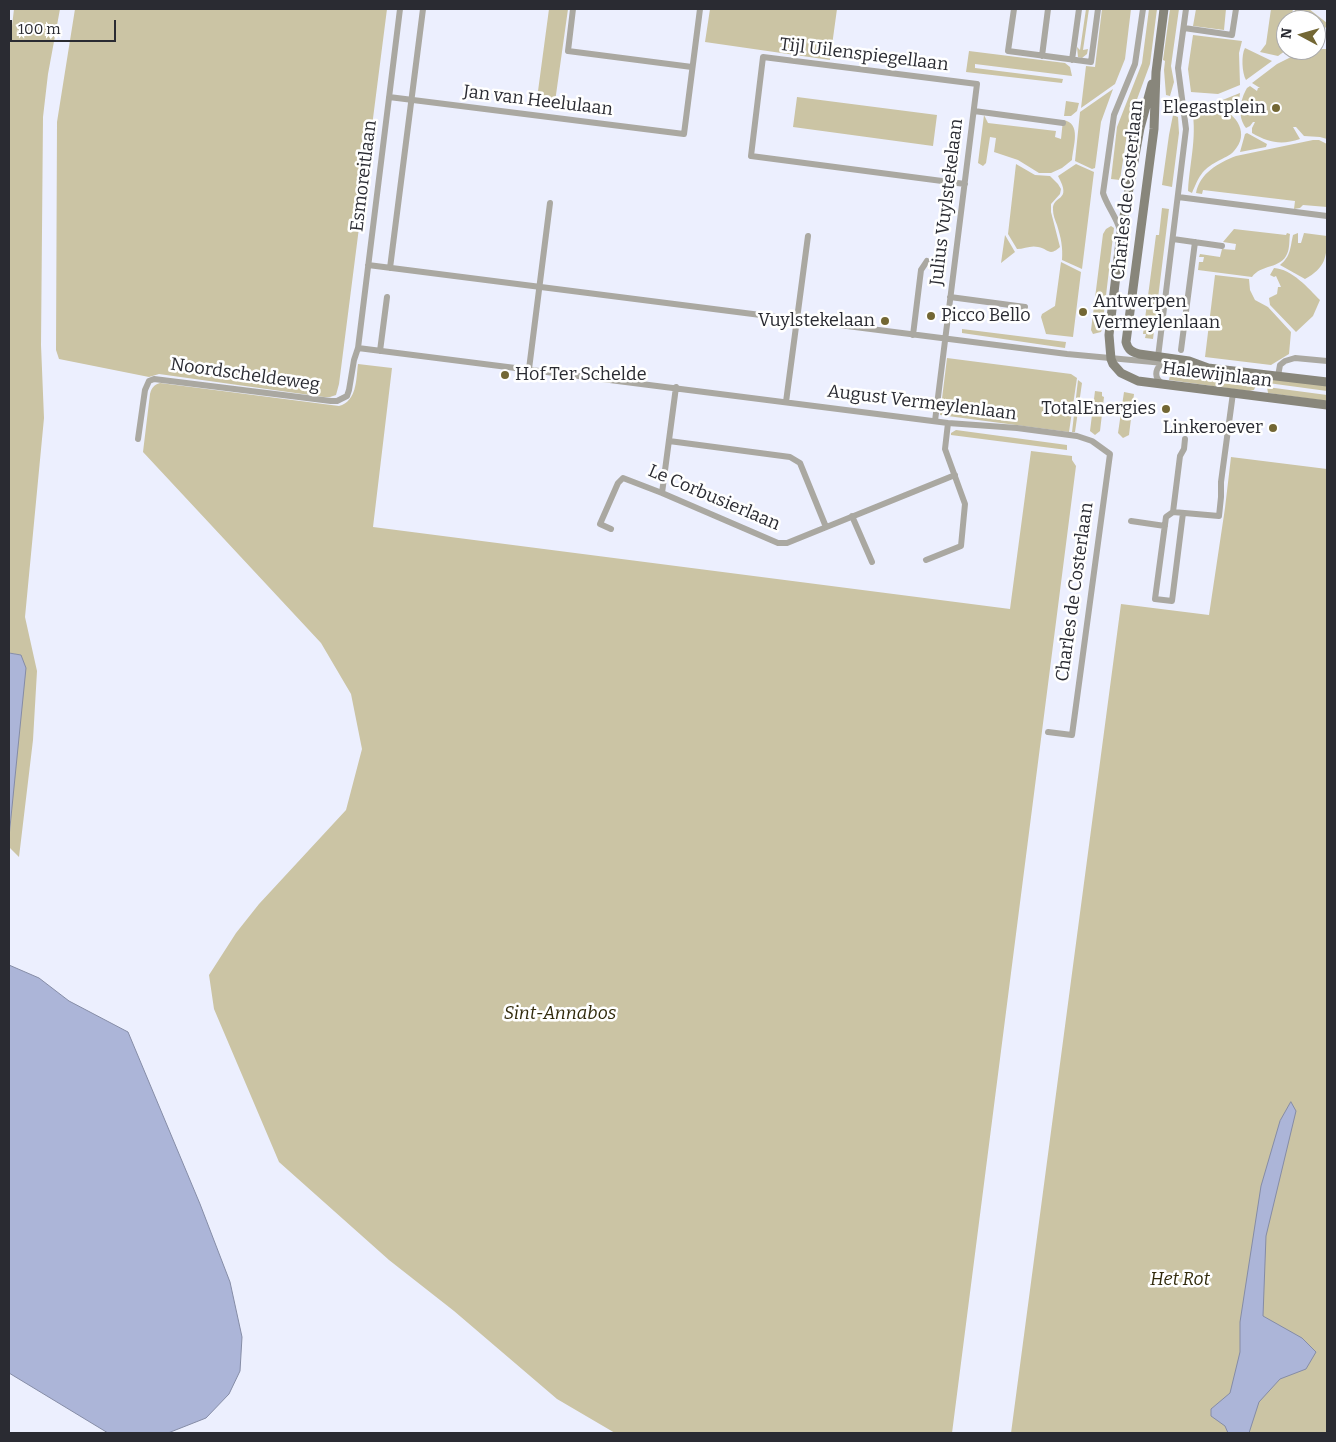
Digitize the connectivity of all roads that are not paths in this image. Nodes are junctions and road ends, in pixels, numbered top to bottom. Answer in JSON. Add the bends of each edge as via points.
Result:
{"nodes":[{"id":1,"x":400,"y":9,"type":"edge"},
{"id":2,"x":424,"y":9,"type":"edge"},
{"id":3,"x":573,"y":9,"type":"edge"},
{"id":4,"x":700,"y":9,"type":"edge"},
{"id":5,"x":1014,"y":9,"type":"edge"},
{"id":6,"x":1048,"y":9,"type":"edge"},
{"id":7,"x":1079,"y":9,"type":"edge"},
{"id":8,"x":1098,"y":9,"type":"edge"},
{"id":9,"x":1143,"y":9,"type":"edge"},
{"id":10,"x":1164,"y":9,"type":"edge"},
{"id":11,"x":1186,"y":9,"type":"edge"},
{"id":12,"x":1236,"y":9,"type":"edge"},
{"id":13,"x":1184,"y":28,"type":"junction"},
{"id":14,"x":1042,"y":56,"type":"junction"},
{"id":15,"x":1072,"y":60,"type":"junction"},
{"id":16,"x":692,"y":67,"type":"junction"},
{"id":17,"x":1156,"y":72,"type":"junction"},
{"id":18,"x":977,"y":84,"type":"joint"},
{"id":19,"x":389,"y":97,"type":"junction"},
{"id":20,"x":412,"y":100,"type":"junction"},
{"id":21,"x":974,"y":111,"type":"junction"},
{"id":22,"x":1063,"y":123,"type":"dead end"},
{"id":23,"x":965,"y":184,"type":"junction"},
{"id":24,"x":1178,"y":197,"type":"junction"},
{"id":25,"x":550,"y":203,"type":"dead end"},
{"id":26,"x":1327,"y":216,"type":"edge"},
{"id":27,"x":1121,"y":234,"type":"junction"},
{"id":28,"x":808,"y":236,"type":"dead end"},
{"id":29,"x":1173,"y":239,"type":"junction"},
{"id":30,"x":1195,"y":242,"type":"junction"},
{"id":31,"x":1222,"y":246,"type":"dead end"},
{"id":32,"x":927,"y":261,"type":"dead end"},
{"id":33,"x":368,"y":265,"type":"junction"},
{"id":34,"x":390,"y":268,"type":"junction"},
{"id":35,"x":539,"y":287,"type":"junction"},
{"id":36,"x":388,"y":297,"type":"dead end"},
{"id":37,"x":950,"y":297,"type":"junction"},
{"id":38,"x":1025,"y":307,"type":"dead end"},
{"id":39,"x":797,"y":320,"type":"junction"},
{"id":40,"x":913,"y":334,"type":"junction"},
{"id":41,"x":945,"y":339,"type":"junction"},
{"id":42,"x":1126,"y":342,"type":"junction"},
{"id":43,"x":358,"y":348,"type":"junction"},
{"id":44,"x":1181,"y":350,"type":"dead end"},
{"id":45,"x":380,"y":351,"type":"junction"},
{"id":46,"x":1114,"y":359,"type":"junction"},
{"id":47,"x":1159,"y":360,"type":"junction"},
{"id":48,"x":1327,"y":361,"type":"edge"},
{"id":49,"x":528,"y":369,"type":"junction"},
{"id":50,"x":1278,"y":376,"type":"junction"},
{"id":51,"x":1327,"y":382,"type":"edge"},
{"id":52,"x":1164,"y":384,"type":"junction"},
{"id":53,"x":676,"y":387,"type":"junction"},
{"id":54,"x":1233,"y":393,"type":"junction"},
{"id":55,"x":786,"y":402,"type":"junction"},
{"id":56,"x":1327,"y":405,"type":"edge"},
{"id":57,"x":934,"y":421,"type":"junction"},
{"id":58,"x":948,"y":423,"type":"junction"},
{"id":59,"x":1185,"y":438,"type":"dead end"},
{"id":60,"x":138,"y":439,"type":"dead end"},
{"id":61,"x":669,"y":441,"type":"junction"},
{"id":62,"x":1110,"y":454,"type":"joint"},
{"id":63,"x":954,"y":475,"type":"junction"},
{"id":64,"x":662,"y":492,"type":"junction"},
{"id":65,"x":1173,"y":512,"type":"junction"},
{"id":66,"x":1182,"y":513,"type":"junction"},
{"id":67,"x":852,"y":516,"type":"junction"},
{"id":68,"x":1130,"y":522,"type":"dead end"},
{"id":69,"x":1165,"y":526,"type":"junction"},
{"id":70,"x":826,"y":527,"type":"junction"},
{"id":71,"x":611,"y":530,"type":"dead end"},
{"id":72,"x":926,"y":560,"type":"dead end"},
{"id":73,"x":872,"y":562,"type":"dead end"},
{"id":74,"x":1048,"y":732,"type":"dead end"}],
"edges":[{"from":1,"to":19,"type":"street","name":"Esmoreitlaan"},
{"from":2,"to":20,"type":"street"},
{"from":3,"to":16,"type":"street","via":[[568,50]]},
{"from":4,"to":16,"type":"street"},
{"from":5,"to":14,"type":"street","via":[[1008,52]]},
{"from":6,"to":14,"type":"street"},
{"from":7,"to":15,"type":"street"},
{"from":8,"to":15,"type":"street","via":[[1091,62]]},
{"from":9,"to":27,"type":"street","name":"Charles de Costerlaan","via":[[1135,64],[1114,115],[1103,193]]},
{"from":10,"to":17,"type":"main road","name":"Charles de Costerlaan"},
{"from":11,"to":13,"type":"street"},
{"from":12,"to":13,"type":"street","via":[[1232,34]]},
{"from":13,"to":24,"type":"street","via":[[1178,68],[1186,129]]},
{"from":14,"to":15,"type":"street"},
{"from":16,"to":20,"type":"street","name":"Jan van Heelulaan","via":[[684,134]]},
{"from":17,"to":27,"type":"main road","name":"Charles de Costerlaan","via":[[1140,128]]},
{"from":17,"to":42,"type":"main road","name":"Charles de Costerlaan","via":[[1154,129]]},
{"from":18,"to":21,"type":"street","name":"Julius Vuylstekelaan"},
{"from":18,"to":23,"type":"street","name":"Tijl Uilenspiegellaan","via":[[763,57],[751,156]]},
{"from":19,"to":20,"type":"street","name":"Jan van Heelulaan"},
{"from":19,"to":33,"type":"street","name":"Esmoreitlaan"},
{"from":20,"to":34,"type":"street"},
{"from":21,"to":22,"type":"street","name":"Julius Vuylstekelaan"},
{"from":21,"to":23,"type":"street","name":"Julius Vuylstekelaan"},
{"from":23,"to":37,"type":"street","name":"Julius Vuylstekelaan"},
{"from":24,"to":26,"type":"street"},
{"from":24,"to":29,"type":"street"},
{"from":25,"to":35,"type":"street"},
{"from":27,"to":46,"type":"main road","name":"Charles de Costerlaan","via":[[1109,335]]},
{"from":28,"to":39,"type":"street"},
{"from":29,"to":30,"type":"street"},
{"from":29,"to":47,"type":"street"},
{"from":30,"to":31,"type":"street"},
{"from":30,"to":44,"type":"street"},
{"from":32,"to":40,"type":"street","via":[[921,270]]},
{"from":33,"to":34,"type":"street"},
{"from":33,"to":43,"type":"street","name":"Esmoreitlaan"},
{"from":34,"to":35,"type":"street"},
{"from":35,"to":39,"type":"street"},
{"from":35,"to":49,"type":"street"},
{"from":36,"to":45,"type":"street"},
{"from":37,"to":38,"type":"street","name":"Julius Vuylstekelaan"},
{"from":37,"to":41,"type":"street","name":"Julius Vuylstekelaan"},
{"from":39,"to":40,"type":"street"},
{"from":39,"to":55,"type":"street"},
{"from":40,"to":41,"type":"street"},
{"from":41,"to":46,"type":"street"},
{"from":41,"to":57,"type":"street","name":"Julius Vuylstekelaan"},
{"from":42,"to":46,"type":"street","name":"Charles de Costerlaan","via":[[1125,352]]},
{"from":42,"to":47,"type":"main road","via":[[1132,352]]},
{"from":43,"to":45,"type":"street","name":"August Vermeylenlaan"},
{"from":43,"to":60,"type":"street","name":"Noordscheldeweg","via":[[349,390],[343,399],[337,401],[157,378],[152,380],[145,390]]},
{"from":45,"to":49,"type":"street","name":"August Vermeylenlaan"},
{"from":46,"to":47,"type":"street","name":"Halewijnlaan"},
{"from":46,"to":52,"type":"main road","name":"Halewijnlaan","via":[[1117,369],[1132,379]]},
{"from":47,"to":50,"type":"main road","name":"Halewijnlaan","via":[[1189,361],[1208,368]]},
{"from":47,"to":52,"type":"street","via":[[1156,377]]},
{"from":48,"to":50,"type":"street","name":"Halewijnlaan","via":[[1290,358],[1280,365]]},
{"from":49,"to":53,"type":"street","name":"August Vermeylenlaan"},
{"from":50,"to":51,"type":"main road","name":"Halewijnlaan"},
{"from":52,"to":54,"type":"main road","name":"Halewijnlaan"},
{"from":53,"to":55,"type":"street","name":"August Vermeylenlaan"},
{"from":53,"to":61,"type":"street"},
{"from":54,"to":56,"type":"main road","name":"Halewijnlaan"},
{"from":54,"to":66,"type":"street","via":[[1219,516]]},
{"from":55,"to":57,"type":"street","name":"August Vermeylenlaan"},
{"from":57,"to":58,"type":"street","name":"August Vermeylenlaan"},
{"from":58,"to":62,"type":"street","name":"August Vermeylenlaan","via":[[1077,436],[1092,441]]},
{"from":58,"to":63,"type":"street","via":[[945,449]]},
{"from":59,"to":65,"type":"street"},
{"from":61,"to":64,"type":"street"},
{"from":61,"to":70,"type":"street","via":[[790,457],[800,463]]},
{"from":62,"to":74,"type":"street","name":"Charles de Costerlaan","via":[[1072,734]]},
{"from":63,"to":67,"type":"street","name":"Le Corbusierlaan"},
{"from":63,"to":72,"type":"street","via":[[965,504],[960,546]]},
{"from":64,"to":70,"type":"street","name":"Le Corbusierlaan","via":[[778,543],[786,543]]},
{"from":64,"to":71,"type":"street","name":"Le Corbusierlaan","via":[[627,478],[620,480],[600,524]]},
{"from":65,"to":66,"type":"street"},
{"from":65,"to":69,"type":"street","via":[[1166,517]]},
{"from":66,"to":69,"type":"street","via":[[1172,601],[1155,599]]},
{"from":67,"to":70,"type":"street","name":"Le Corbusierlaan"},
{"from":67,"to":73,"type":"street"},
{"from":68,"to":69,"type":"street"}]}
